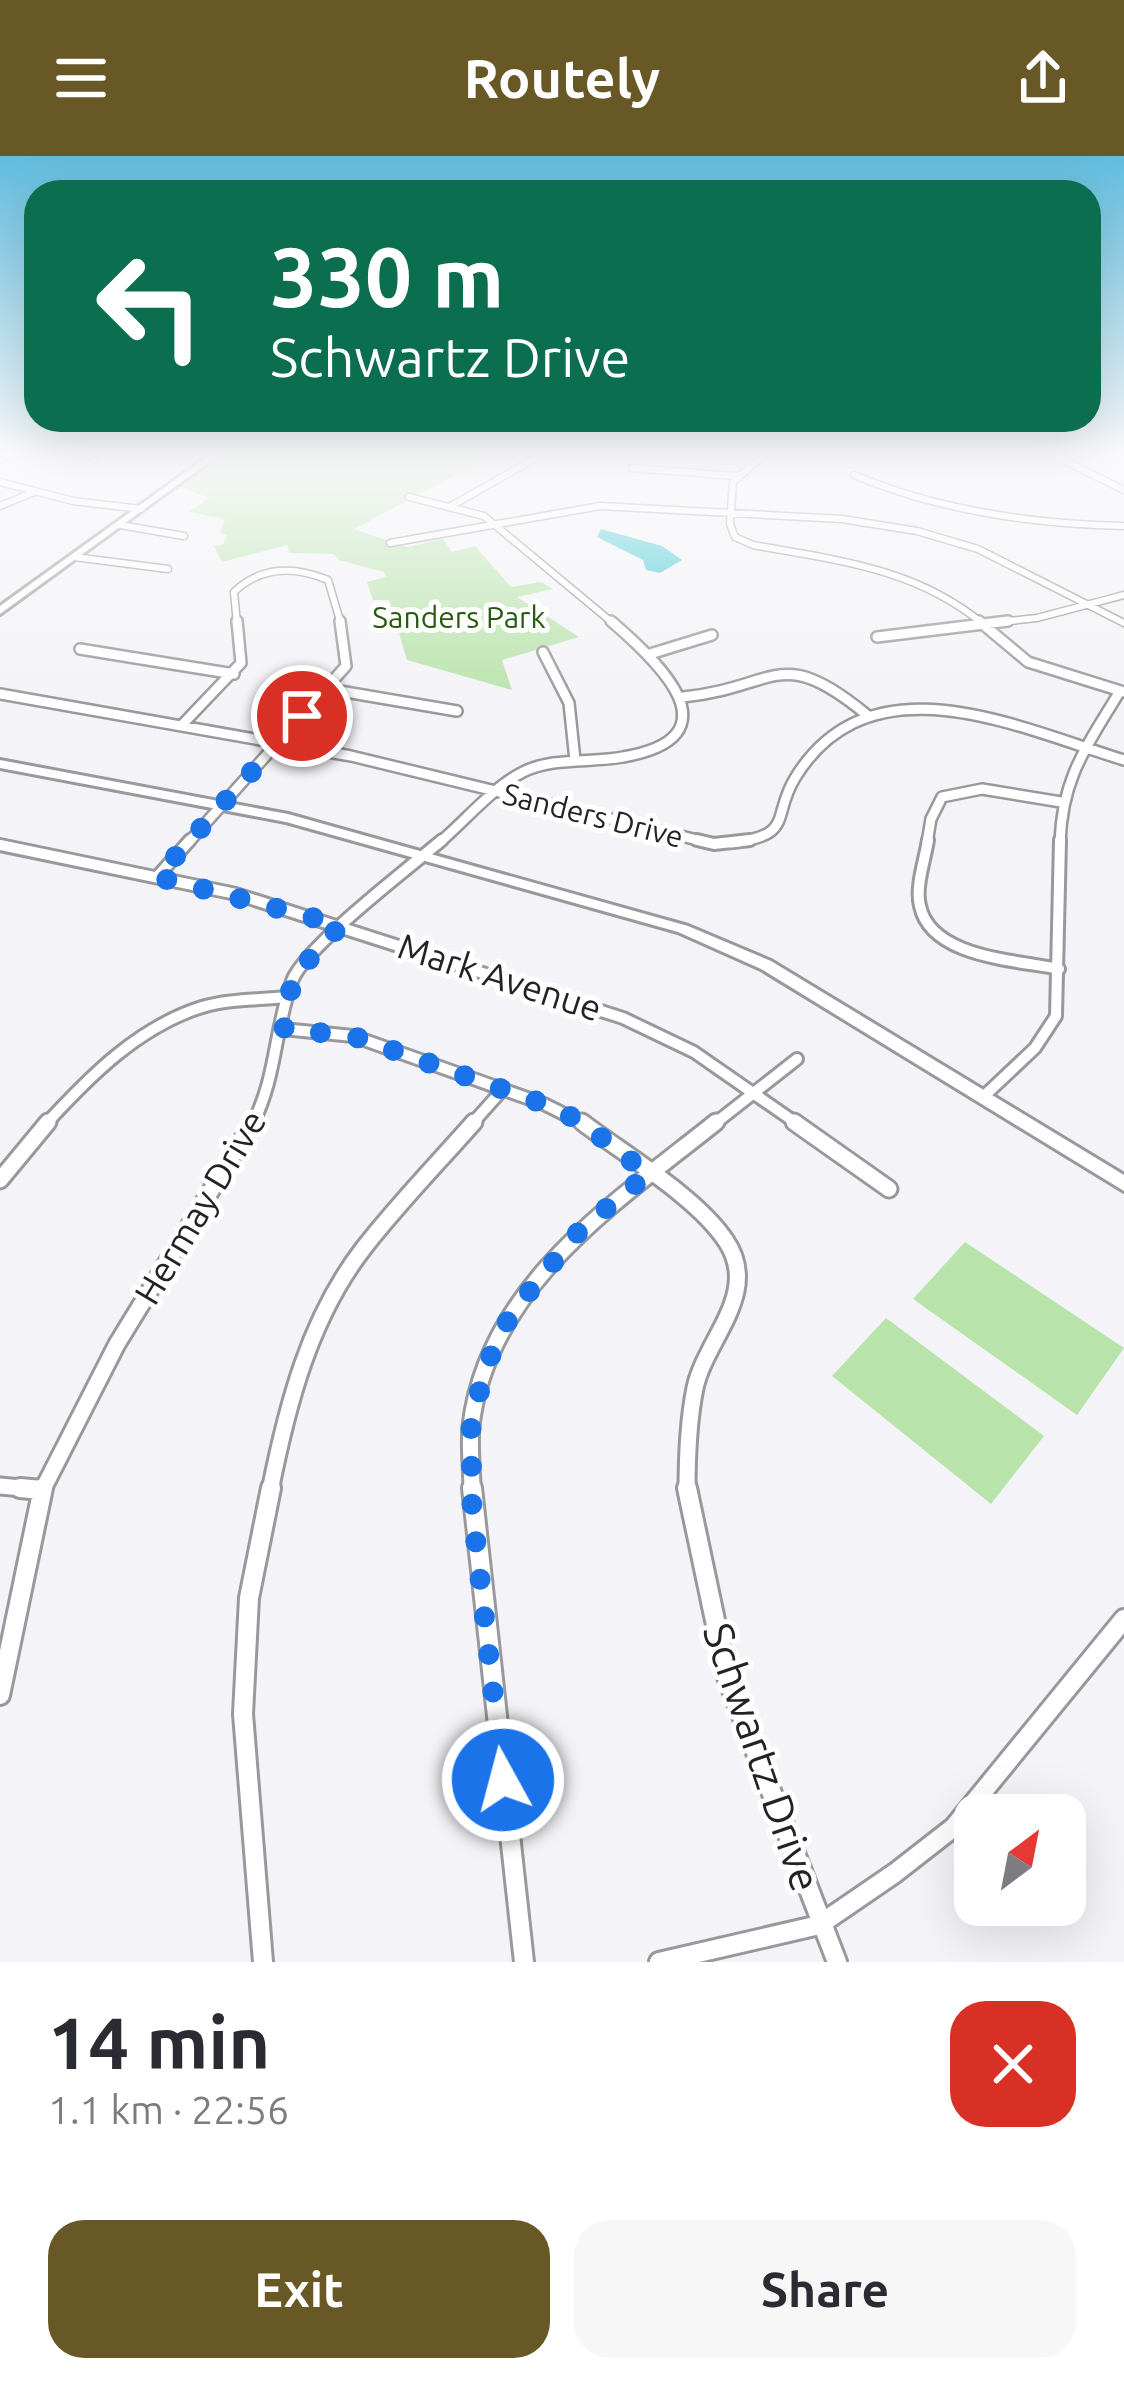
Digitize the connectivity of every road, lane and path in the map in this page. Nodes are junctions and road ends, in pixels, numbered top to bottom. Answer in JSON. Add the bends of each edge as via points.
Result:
{"nodes":[{"id":1,"x":100,"y":538,"type":"edge"},
{"id":2,"x":416,"y":538,"type":"edge"},
{"id":3,"x":510,"y":538,"type":"edge"},
{"id":4,"x":739,"y":538,"type":"edge"},
{"id":5,"x":942,"y":538,"type":"edge"},
{"id":6,"x":390,"y":543,"type":"dead end"},
{"id":7,"x":74,"y":557,"type":"junction"},
{"id":8,"x":168,"y":569,"type":"dead end"},
{"id":9,"x":1124,"y":595,"type":"edge"},
{"id":10,"x":1089,"y":604,"type":"junction"},
{"id":11,"x":0,"y":611,"type":"edge"},
{"id":12,"x":1124,"y":623,"type":"edge"},
{"id":13,"x":981,"y":625,"type":"junction"},
{"id":14,"x":712,"y":635,"type":"dead end"},
{"id":15,"x":877,"y":637,"type":"dead end"},
{"id":16,"x":80,"y":649,"type":"dead end"},
{"id":17,"x":543,"y":652,"type":"dead end"},
{"id":18,"x":650,"y":654,"type":"junction"},
{"id":19,"x":234,"y":674,"type":"junction"},
{"id":20,"x":328,"y":689,"type":"junction"},
{"id":21,"x":1122,"y":692,"type":"edge"},
{"id":22,"x":0,"y":694,"type":"edge"},
{"id":23,"x":683,"y":697,"type":"junction"},
{"id":24,"x":458,"y":710,"type":"dead end"},
{"id":25,"x":867,"y":715,"type":"junction"},
{"id":26,"x":182,"y":726,"type":"junction"},
{"id":27,"x":278,"y":742,"type":"junction"},
{"id":28,"x":1086,"y":749,"type":"junction"},
{"id":29,"x":575,"y":760,"type":"junction"},
{"id":30,"x":1124,"y":760,"type":"edge"},
{"id":31,"x":0,"y":764,"type":"edge"},
{"id":32,"x":496,"y":791,"type":"junction"},
{"id":33,"x":1061,"y":802,"type":"junction"},
{"id":34,"x":218,"y":806,"type":"junction"},
{"id":35,"x":0,"y":845,"type":"edge"},
{"id":36,"x":422,"y":856,"type":"junction"},
{"id":37,"x":157,"y":877,"type":"junction"},
{"id":38,"x":341,"y":925,"type":"junction"},
{"id":39,"x":1059,"y":969,"type":"junction"},
{"id":40,"x":286,"y":997,"type":"junction"},
{"id":41,"x":284,"y":1029,"type":"junction"},
{"id":42,"x":797,"y":1059,"type":"dead end"},
{"id":43,"x":504,"y":1088,"type":"junction"},
{"id":44,"x":754,"y":1094,"type":"junction"},
{"id":45,"x":983,"y":1097,"type":"junction"},
{"id":46,"x":648,"y":1174,"type":"junction"},
{"id":47,"x":0,"y":1180,"type":"edge"},
{"id":48,"x":1124,"y":1184,"type":"edge"},
{"id":49,"x":890,"y":1189,"type":"dead end"},
{"id":50,"x":0,"y":1486,"type":"edge"},
{"id":51,"x":43,"y":1490,"type":"junction"},
{"id":52,"x":1124,"y":1619,"type":"edge"},
{"id":53,"x":0,"y":1696,"type":"edge"},
{"id":54,"x":820,"y":1924,"type":"junction"},
{"id":55,"x":263,"y":1962,"type":"edge"},
{"id":56,"x":524,"y":1962,"type":"edge"},
{"id":57,"x":659,"y":1962,"type":"edge"},
{"id":58,"x":837,"y":1962,"type":"edge"}],
"edges":[{"from":1,"to":7,"type":"main road"},
{"from":2,"to":6,"type":"street"},
{"from":3,"to":18,"type":"street"},
{"from":4,"to":13,"type":"street","via":[[892,572],[941,592]]},
{"from":5,"to":10,"type":"street","via":[[1002,558]]},
{"from":7,"to":8,"type":"street"},
{"from":7,"to":11,"type":"main road"},
{"from":9,"to":10,"type":"street"},
{"from":10,"to":12,"type":"street"},
{"from":10,"to":13,"type":"street"},
{"from":13,"to":15,"type":"street"},
{"from":13,"to":21,"type":"street","via":[[1040,668]]},
{"from":14,"to":18,"type":"street"},
{"from":16,"to":19,"type":"street"},
{"from":17,"to":29,"type":"street","via":[[570,703]]},
{"from":18,"to":23,"type":"street"},
{"from":19,"to":20,"type":"street","via":[[243,653],[238,586],[299,571],[331,585],[349,654]]},
{"from":19,"to":26,"type":"street"},
{"from":20,"to":24,"type":"street"},
{"from":20,"to":27,"type":"street"},
{"from":21,"to":28,"type":"street"},
{"from":22,"to":26,"type":"street","name":"Sanders Drive"},
{"from":23,"to":25,"type":"street","via":[[806,676],[825,681]]},
{"from":23,"to":29,"type":"street","via":[[681,727],[666,744],[622,759]]},
{"from":25,"to":28,"type":"street","via":[[932,709]]},
{"from":25,"to":32,"type":"street","name":"Sanders Drive","via":[[805,766],[788,790],[784,818],[750,840],[695,842]]},
{"from":26,"to":27,"type":"street","name":"Sanders Drive"},
{"from":27,"to":32,"type":"street","name":"Sanders Drive"},
{"from":27,"to":34,"type":"street"},
{"from":28,"to":30,"type":"street"},
{"from":28,"to":33,"type":"street"},
{"from":29,"to":32,"type":"street","via":[[534,767]]},
{"from":31,"to":34,"type":"main road"},
{"from":32,"to":36,"type":"street"},
{"from":33,"to":39,"type":"street"},
{"from":33,"to":39,"type":"street","via":[[982,790],[943,797],[931,819],[918,901],[926,925],[962,949]]},
{"from":34,"to":36,"type":"main road"},
{"from":34,"to":37,"type":"street"},
{"from":35,"to":37,"type":"street","name":"Mark Avenue"},
{"from":36,"to":38,"type":"street"},
{"from":36,"to":45,"type":"main road","via":[[727,946]]},
{"from":37,"to":38,"type":"street","name":"Mark Avenue"},
{"from":38,"to":40,"type":"street","via":[[293,977]]},
{"from":38,"to":44,"type":"street","name":"Mark Avenue","via":[[623,1018],[694,1052]]},
{"from":39,"to":45,"type":"street","via":[[1048,1033]]},
{"from":40,"to":41,"type":"street","name":"Hermay Drive"},
{"from":40,"to":47,"type":"street","via":[[203,1007],[148,1033],[73,1095]]},
{"from":41,"to":43,"type":"street","name":"Schwartz Drive","via":[[353,1036]]},
{"from":41,"to":51,"type":"street","name":"Hermay Drive","via":[[269,1092],[244,1141],[117,1344]]},
{"from":42,"to":44,"type":"street"},
{"from":43,"to":46,"type":"street","name":"Schwartz Drive","via":[[580,1121]]},
{"from":43,"to":55,"type":"street","via":[[360,1252],[307,1348],[286,1409],[249,1598],[242,1714]]},
{"from":44,"to":46,"type":"street"},
{"from":44,"to":49,"type":"street","name":"Mark Avenue"},
{"from":45,"to":48,"type":"main road"},
{"from":46,"to":54,"type":"street","name":"Schwartz Drive","via":[[708,1219],[738,1267],[739,1288],[696,1384],[687,1490],[727,1677]]},
{"from":46,"to":56,"type":"street","via":[[580,1230],[511,1314],[471,1425],[472,1508]]},
{"from":50,"to":51,"type":"street"},
{"from":51,"to":53,"type":"street","name":"Hermay Drive"},
{"from":52,"to":54,"type":"street","via":[[954,1827]]},
{"from":54,"to":57,"type":"street"},
{"from":54,"to":58,"type":"street"}]}
